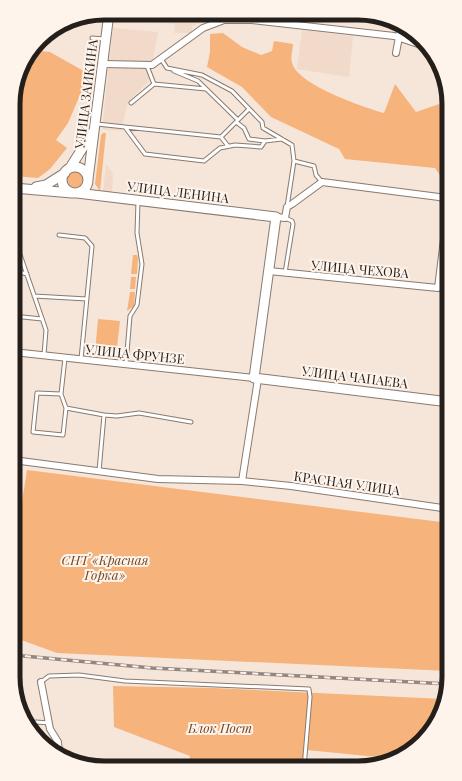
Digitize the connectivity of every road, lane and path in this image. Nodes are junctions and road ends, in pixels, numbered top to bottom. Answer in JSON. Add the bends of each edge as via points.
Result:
{"nodes":[{"id":1,"x":108,"y":20,"type":"edge"},
{"id":2,"x":400,"y":31,"type":"edge"},
{"id":3,"x":399,"y":37,"type":"junction"},
{"id":4,"x":92,"y":38,"type":"dead end"},
{"id":5,"x":106,"y":40,"type":"junction"},
{"id":6,"x":415,"y":43,"type":"edge"},
{"id":7,"x":396,"y":53,"type":"dead end"},
{"id":8,"x":161,"y":59,"type":"junction"},
{"id":9,"x":104,"y":64,"type":"junction"},
{"id":10,"x":147,"y":66,"type":"junction"},
{"id":11,"x":167,"y":68,"type":"junction"},
{"id":12,"x":154,"y":84,"type":"junction"},
{"id":13,"x":206,"y":89,"type":"junction"},
{"id":14,"x":131,"y":103,"type":"dead end"},
{"id":15,"x":249,"y":109,"type":"junction"},
{"id":16,"x":237,"y":121,"type":"junction"},
{"id":17,"x":95,"y":126,"type":"junction"},
{"id":18,"x":125,"y":127,"type":"junction"},
{"id":19,"x":221,"y":137,"type":"junction"},
{"id":20,"x":282,"y":139,"type":"junction"},
{"id":21,"x":265,"y":141,"type":"junction"},
{"id":22,"x":228,"y":146,"type":"junction"},
{"id":23,"x":294,"y":161,"type":"junction"},
{"id":24,"x":67,"y":171,"type":"junction"},
{"id":25,"x":88,"y":180,"type":"junction"},
{"id":26,"x":322,"y":182,"type":"junction"},
{"id":27,"x":20,"y":188,"type":"edge"},
{"id":28,"x":29,"y":189,"type":"junction"},
{"id":29,"x":75,"y":193,"type":"junction"},
{"id":30,"x":96,"y":196,"type":"junction"},
{"id":31,"x":442,"y":198,"type":"edge"},
{"id":32,"x":138,"y":200,"type":"junction"},
{"id":33,"x":287,"y":207,"type":"junction"},
{"id":34,"x":280,"y":218,"type":"junction"},
{"id":35,"x":59,"y":235,"type":"dead end"},
{"id":36,"x":20,"y":256,"type":"edge"},
{"id":37,"x":442,"y":256,"type":"edge"},
{"id":38,"x":269,"y":271,"type":"junction"},
{"id":39,"x":20,"y":272,"type":"edge"},
{"id":40,"x":286,"y":273,"type":"junction"},
{"id":41,"x":26,"y":274,"type":"junction"},
{"id":42,"x":438,"y":288,"type":"junction"},
{"id":43,"x":442,"y":289,"type":"edge"},
{"id":44,"x":34,"y":296,"type":"junction"},
{"id":45,"x":87,"y":299,"type":"junction"},
{"id":46,"x":20,"y":317,"type":"edge"},
{"id":47,"x":42,"y":319,"type":"junction"},
{"id":48,"x":20,"y":353,"type":"edge"},
{"id":49,"x":44,"y":355,"type":"junction"},
{"id":50,"x":66,"y":358,"type":"junction"},
{"id":51,"x":81,"y":359,"type":"junction"},
{"id":52,"x":126,"y":364,"type":"junction"},
{"id":53,"x":256,"y":379,"type":"junction"},
{"id":54,"x":61,"y":394,"type":"junction"},
{"id":55,"x":442,"y":401,"type":"edge"},
{"id":56,"x":66,"y":408,"type":"junction"},
{"id":57,"x":104,"y":415,"type":"junction"},
{"id":58,"x":191,"y":422,"type":"dead end"},
{"id":59,"x":20,"y":461,"type":"edge"},
{"id":60,"x":99,"y":471,"type":"junction"},
{"id":61,"x":242,"y":481,"type":"junction"},
{"id":62,"x":442,"y":508,"type":"edge"},
{"id":63,"x":41,"y":682,"type":"joint"},
{"id":64,"x":36,"y":722,"type":"dead end"},
{"id":65,"x":49,"y":722,"type":"junction"},
{"id":66,"x":59,"y":748,"type":"edge"},
{"id":67,"x":305,"y":761,"type":"edge"}],
"edges":[{"from":1,"to":5,"type":"street","name":"УЛИЦА ЗАИКИНА"},
{"from":2,"to":3,"type":"street"},
{"from":3,"to":6,"type":"street"},
{"from":3,"to":7,"type":"street"},
{"from":3,"to":8,"type":"street","via":[[252,20],[224,20],[203,28]]},
{"from":4,"to":5,"type":"lane"},
{"from":5,"to":9,"type":"street","name":"УЛИЦА ЗАИКИНА"},
{"from":8,"to":10,"type":"street"},
{"from":8,"to":11,"type":"lane"},
{"from":9,"to":10,"type":"street"},
{"from":9,"to":17,"type":"street","name":"УЛИЦА ЗАИКИНА"},
{"from":10,"to":12,"type":"lane"},
{"from":11,"to":13,"type":"lane","via":[[198,81]]},
{"from":11,"to":15,"type":"lane","via":[[202,75],[232,91]]},
{"from":12,"to":13,"type":"lane"},
{"from":12,"to":14,"type":"lane"},
{"from":13,"to":16,"type":"lane"},
{"from":15,"to":16,"type":"lane"},
{"from":15,"to":20,"type":"lane","via":[[262,122],[263,128]]},
{"from":16,"to":19,"type":"lane"},
{"from":16,"to":21,"type":"lane","via":[[249,139]]},
{"from":17,"to":18,"type":"lane"},
{"from":17,"to":24,"type":"street"},
{"from":17,"to":25,"type":"street","name":"УЛИЦА ЗАИКИНА"},
{"from":18,"to":19,"type":"lane"},
{"from":18,"to":22,"type":"lane","via":[[145,154],[204,161],[220,148]]},
{"from":19,"to":22,"type":"lane"},
{"from":20,"to":21,"type":"lane"},
{"from":20,"to":23,"type":"lane","via":[[292,145]]},
{"from":21,"to":22,"type":"lane","via":[[261,148]]},
{"from":23,"to":26,"type":"lane","via":[[314,166],[316,175]]},
{"from":23,"to":33,"type":"lane"},
{"from":24,"to":25,"type":"street","via":[[82,169]]},
{"from":24,"to":28,"type":"street","via":[[46,185]]},
{"from":24,"to":29,"type":"street","via":[[64,185],[66,189]]},
{"from":25,"to":29,"type":"street","via":[[84,189]]},
{"from":25,"to":30,"type":"street","via":[[91,192]]},
{"from":26,"to":31,"type":"street"},
{"from":26,"to":33,"type":"street"},
{"from":27,"to":28,"type":"street","name":"УЛИЦА ЛЕНИНА"},
{"from":28,"to":29,"type":"street","name":"УЛИЦА ЛЕНИНА"},
{"from":29,"to":30,"type":"street","name":"УЛИЦА ЛЕНИНА"},
{"from":30,"to":32,"type":"street","name":"УЛИЦА ЛЕНИНА"},
{"from":32,"to":34,"type":"street","name":"УЛИЦА ЛЕНИНА"},
{"from":32,"to":52,"type":"lane","via":[[137,233],[142,264],[137,305],[130,316]]},
{"from":33,"to":34,"type":"street"},
{"from":34,"to":38,"type":"street"},
{"from":34,"to":40,"type":"lane","via":[[292,221],[293,224]]},
{"from":35,"to":45,"type":"lane","via":[[85,238],[92,246]]},
{"from":36,"to":41,"type":"lane"},
{"from":37,"to":42,"type":"street"},
{"from":38,"to":40,"type":"street","name":"УЛИЦА ЧЕХОВА"},
{"from":38,"to":53,"type":"street"},
{"from":39,"to":41,"type":"lane"},
{"from":40,"to":42,"type":"street","name":"УЛИЦА ЧЕХОВА"},
{"from":41,"to":44,"type":"lane"},
{"from":42,"to":43,"type":"lane","name":"УЛИЦА ЧЕХОВА"},
{"from":44,"to":45,"type":"lane"},
{"from":44,"to":47,"type":"lane"},
{"from":45,"to":51,"type":"lane"},
{"from":46,"to":47,"type":"lane"},
{"from":47,"to":49,"type":"lane","via":[[46,330]]},
{"from":48,"to":49,"type":"street","name":"УЛИЦА ФРУНЗЕ"},
{"from":49,"to":50,"type":"street","name":"УЛИЦА ФРУНЗЕ"},
{"from":50,"to":51,"type":"street","name":"УЛИЦА ФРУНЗЕ"},
{"from":50,"to":54,"type":"lane"},
{"from":51,"to":52,"type":"street","name":"УЛИЦА ФРУНЗЕ"},
{"from":52,"to":53,"type":"street","name":"УЛИЦА ФРУНЗЕ"},
{"from":53,"to":55,"type":"street","name":"УЛИЦА ЧАПАЕВА"},
{"from":53,"to":61,"type":"street"},
{"from":54,"to":56,"type":"lane"},
{"from":54,"to":56,"type":"lane","via":[[37,393],[33,432],[63,435]]},
{"from":56,"to":57,"type":"lane"},
{"from":57,"to":58,"type":"lane","via":[[139,413]]},
{"from":57,"to":60,"type":"lane"},
{"from":59,"to":60,"type":"street","name":"КРАСНАЯ УЛИЦА"},
{"from":60,"to":61,"type":"street","name":"КРАСНАЯ УЛИЦА","via":[[158,479]]},
{"from":61,"to":62,"type":"street","name":"КРАСНАЯ УЛИЦА"},
{"from":63,"to":65,"type":"street"},
{"from":63,"to":67,"type":"lane","via":[[49,676],[79,675],[124,681],[310,689]]},
{"from":64,"to":65,"type":"lane"},
{"from":65,"to":66,"type":"street"}]}
